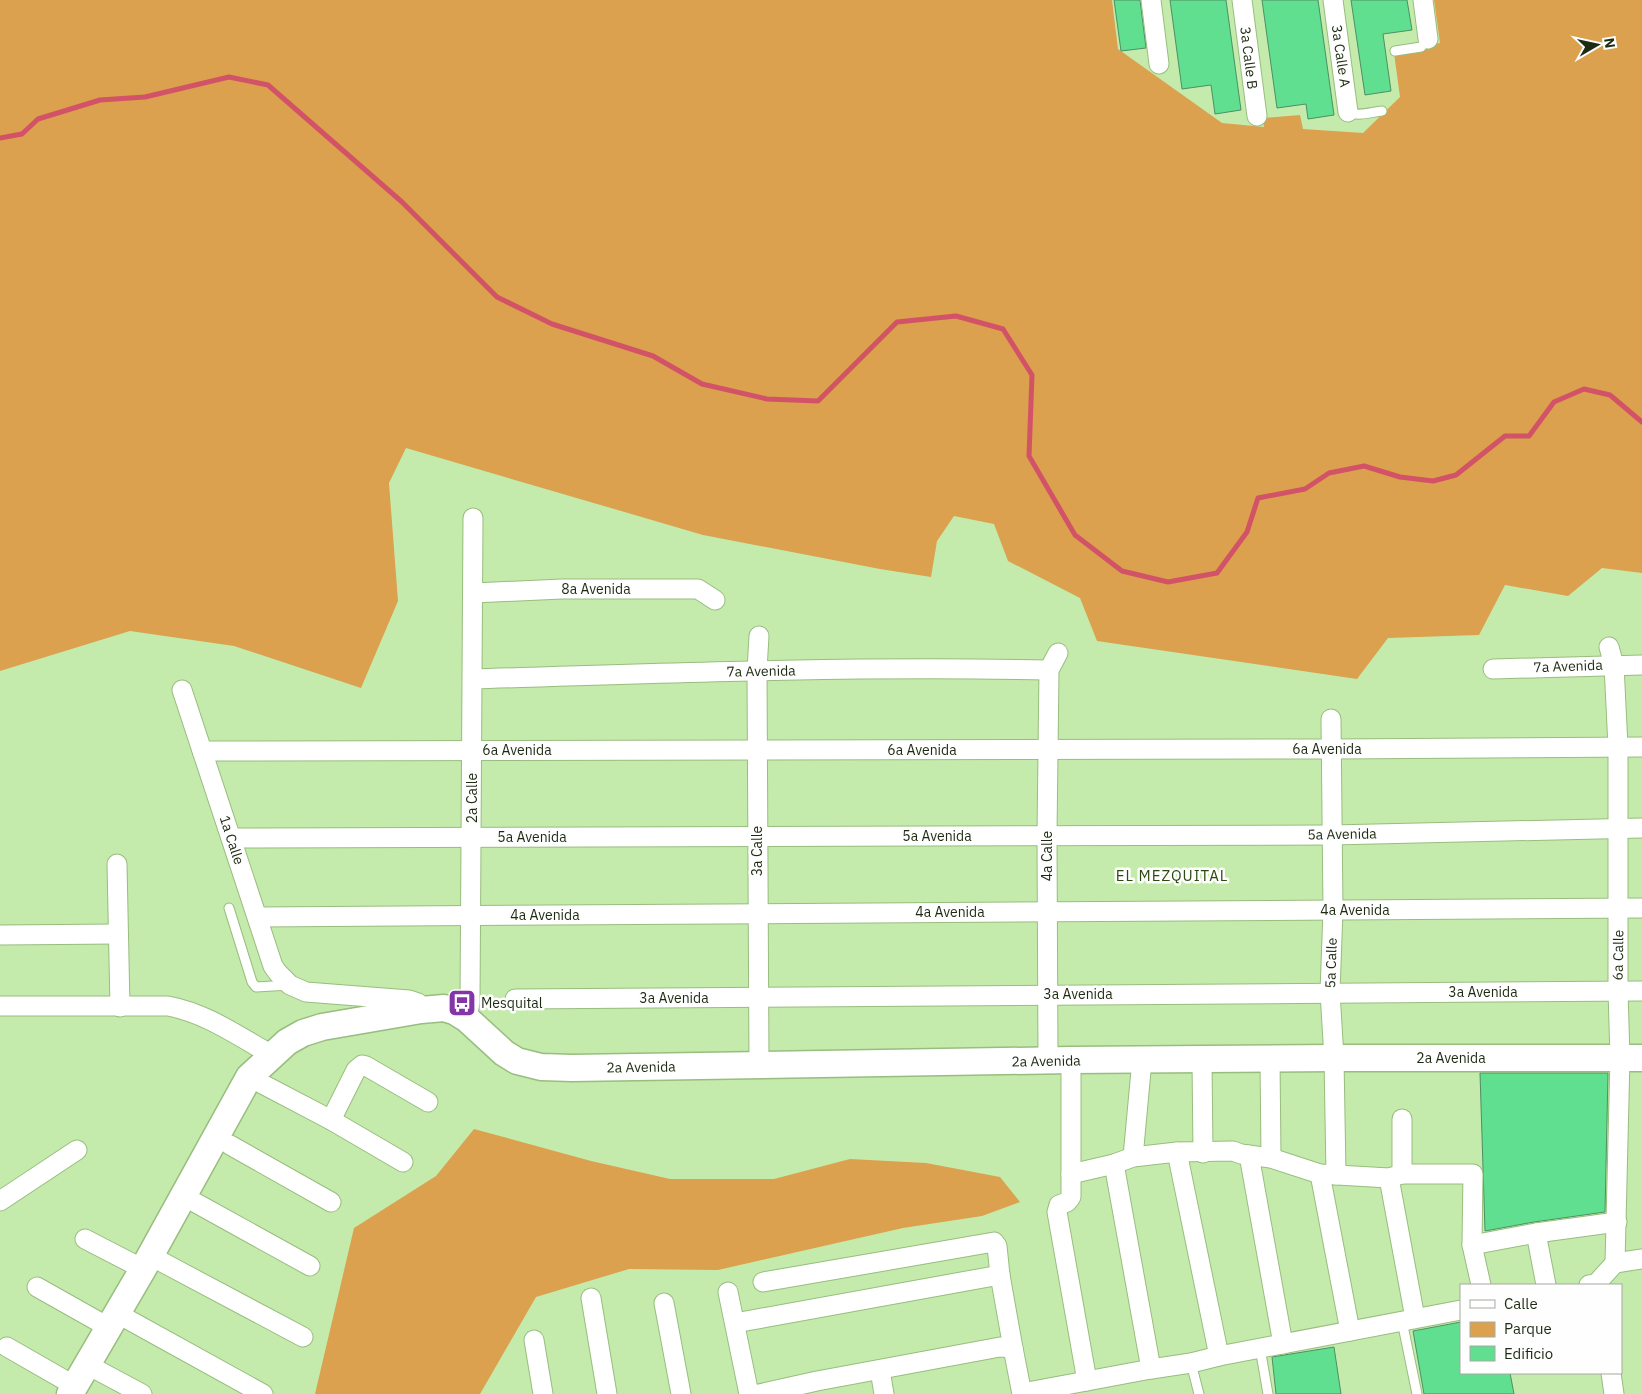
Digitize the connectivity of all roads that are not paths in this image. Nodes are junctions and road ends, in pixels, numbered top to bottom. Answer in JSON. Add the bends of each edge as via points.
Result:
{"nodes":[{"id":1,"x":1151,"y":0,"type":"edge"},
{"id":2,"x":1242,"y":0,"type":"edge"},
{"id":3,"x":1333,"y":0,"type":"edge"},
{"id":4,"x":1423,"y":0,"type":"edge"},
{"id":5,"x":1428,"y":39,"type":"joint"},
{"id":6,"x":1395,"y":50,"type":"dead end"},
{"id":7,"x":1159,"y":64,"type":"dead end"},
{"id":8,"x":1382,"y":111,"type":"dead end"},
{"id":9,"x":1348,"y":112,"type":"joint"},
{"id":10,"x":1257,"y":116,"type":"dead end"},
{"id":11,"x":474,"y":518,"type":"dead end"},
{"id":12,"x":474,"y":593,"type":"junction"},
{"id":13,"x":715,"y":600,"type":"dead end"},
{"id":14,"x":759,"y":636,"type":"dead end"},
{"id":15,"x":1058,"y":654,"type":"dead end"},
{"id":16,"x":1612,"y":656,"type":"junction"},
{"id":17,"x":1642,"y":665,"type":"edge"},
{"id":18,"x":1493,"y":669,"type":"dead end"},
{"id":19,"x":757,"y":670,"type":"junction"},
{"id":20,"x":1049,"y":670,"type":"junction"},
{"id":21,"x":473,"y":679,"type":"junction"},
{"id":22,"x":182,"y":690,"type":"dead end"},
{"id":23,"x":1331,"y":719,"type":"dead end"},
{"id":24,"x":1618,"y":747,"type":"junction"},
{"id":25,"x":1642,"y":747,"type":"edge"},
{"id":26,"x":1047,"y":749,"type":"junction"},
{"id":27,"x":1332,"y":749,"type":"junction"},
{"id":28,"x":472,"y":750,"type":"junction"},
{"id":29,"x":757,"y":750,"type":"junction"},
{"id":30,"x":202,"y":751,"type":"junction"},
{"id":31,"x":1618,"y":828,"type":"junction"},
{"id":32,"x":1642,"y":828,"type":"edge"},
{"id":33,"x":1047,"y":835,"type":"junction"},
{"id":34,"x":1332,"y":835,"type":"junction"},
{"id":35,"x":757,"y":836,"type":"junction"},
{"id":36,"x":472,"y":837,"type":"junction"},
{"id":37,"x":231,"y":838,"type":"junction"},
{"id":38,"x":117,"y":864,"type":"dead end"},
{"id":39,"x":230,"y":908,"type":"dead end"},
{"id":40,"x":1618,"y":908,"type":"junction"},
{"id":41,"x":1642,"y":908,"type":"edge"},
{"id":42,"x":1333,"y":910,"type":"junction"},
{"id":43,"x":1047,"y":912,"type":"junction"},
{"id":44,"x":757,"y":913,"type":"junction"},
{"id":45,"x":471,"y":915,"type":"junction"},
{"id":46,"x":257,"y":917,"type":"junction"},
{"id":47,"x":118,"y":934,"type":"junction"},
{"id":48,"x":0,"y":935,"type":"edge"},
{"id":49,"x":290,"y":985,"type":"junction"},
{"id":50,"x":1618,"y":991,"type":"junction"},
{"id":51,"x":1642,"y":991,"type":"edge"},
{"id":52,"x":1330,"y":992,"type":"junction"},
{"id":53,"x":1047,"y":994,"type":"junction"},
{"id":54,"x":759,"y":998,"type":"junction"},
{"id":55,"x":515,"y":999,"type":"dead end"},
{"id":56,"x":0,"y":1006,"type":"edge"},
{"id":57,"x":120,"y":1007,"type":"junction"},
{"id":58,"x":421,"y":1010,"type":"junction"},
{"id":59,"x":467,"y":1019,"type":"junction"},
{"id":60,"x":272,"y":1055,"type":"junction"},
{"id":61,"x":1334,"y":1058,"type":"junction"},
{"id":62,"x":1631,"y":1058,"type":"edge"},
{"id":63,"x":1270,"y":1059,"type":"junction"},
{"id":64,"x":1142,"y":1060,"type":"junction"},
{"id":65,"x":1202,"y":1060,"type":"junction"},
{"id":66,"x":1059,"y":1061,"type":"junction"},
{"id":67,"x":759,"y":1066,"type":"junction"},
{"id":68,"x":256,"y":1081,"type":"junction"},
{"id":69,"x":428,"y":1102,"type":"dead end"},
{"id":70,"x":1402,"y":1119,"type":"dead end"},
{"id":71,"x":330,"y":1120,"type":"junction"},
{"id":72,"x":230,"y":1145,"type":"junction"},
{"id":73,"x":77,"y":1150,"type":"dead end"},
{"id":74,"x":1177,"y":1152,"type":"junction"},
{"id":75,"x":1203,"y":1153,"type":"junction"},
{"id":76,"x":1249,"y":1155,"type":"junction"},
{"id":77,"x":1133,"y":1157,"type":"junction"},
{"id":78,"x":1271,"y":1158,"type":"junction"},
{"id":79,"x":403,"y":1162,"type":"dead end"},
{"id":80,"x":1114,"y":1164,"type":"junction"},
{"id":81,"x":1071,"y":1174,"type":"junction"},
{"id":82,"x":1328,"y":1175,"type":"junction"},
{"id":83,"x":1395,"y":1176,"type":"junction"},
{"id":84,"x":0,"y":1201,"type":"edge"},
{"id":85,"x":331,"y":1202,"type":"dead end"},
{"id":86,"x":196,"y":1203,"type":"junction"},
{"id":87,"x":1617,"y":1222,"type":"junction"},
{"id":88,"x":1536,"y":1233,"type":"junction"},
{"id":89,"x":85,"y":1239,"type":"dead end"},
{"id":90,"x":1472,"y":1245,"type":"junction"},
{"id":91,"x":1642,"y":1259,"type":"edge"},
{"id":92,"x":1615,"y":1263,"type":"junction"},
{"id":93,"x":152,"y":1265,"type":"junction"},
{"id":94,"x":310,"y":1266,"type":"dead end"},
{"id":95,"x":1000,"y":1275,"type":"junction"},
{"id":96,"x":763,"y":1282,"type":"dead end"},
{"id":97,"x":1481,"y":1284,"type":"edge"},
{"id":98,"x":1546,"y":1284,"type":"edge"},
{"id":99,"x":1594,"y":1284,"type":"edge"},
{"id":100,"x":36,"y":1287,"type":"dead end"},
{"id":101,"x":728,"y":1292,"type":"dead end"},
{"id":102,"x":591,"y":1298,"type":"dead end"},
{"id":103,"x":664,"y":1303,"type":"dead end"},
{"id":104,"x":1460,"y":1310,"type":"edge"},
{"id":105,"x":1409,"y":1320,"type":"junction"},
{"id":106,"x":118,"y":1323,"type":"junction"},
{"id":107,"x":735,"y":1323,"type":"junction"},
{"id":108,"x":1350,"y":1332,"type":"junction"},
{"id":109,"x":303,"y":1337,"type":"dead end"},
{"id":110,"x":534,"y":1340,"type":"dead end"},
{"id":111,"x":1283,"y":1344,"type":"junction"},
{"id":112,"x":8,"y":1347,"type":"dead end"},
{"id":113,"x":1013,"y":1348,"type":"junction"},
{"id":114,"x":1260,"y":1348,"type":"junction"},
{"id":115,"x":1219,"y":1356,"type":"junction"},
{"id":116,"x":1191,"y":1363,"type":"junction"},
{"id":117,"x":1151,"y":1369,"type":"junction"},
{"id":118,"x":880,"y":1370,"type":"junction"},
{"id":119,"x":99,"y":1371,"type":"junction"},
{"id":120,"x":1610,"y":1374,"type":"edge"},
{"id":121,"x":1087,"y":1381,"type":"junction"},
{"id":122,"x":818,"y":1388,"type":"edge"},
{"id":123,"x":77,"y":1391,"type":"edge"},
{"id":124,"x":142,"y":1394,"type":"edge"},
{"id":125,"x":263,"y":1394,"type":"edge"},
{"id":126,"x":544,"y":1394,"type":"edge"},
{"id":127,"x":607,"y":1394,"type":"edge"},
{"id":128,"x":681,"y":1394,"type":"edge"},
{"id":129,"x":749,"y":1394,"type":"edge"},
{"id":130,"x":759,"y":1394,"type":"edge"},
{"id":131,"x":884,"y":1394,"type":"edge"},
{"id":132,"x":1022,"y":1394,"type":"edge"},
{"id":133,"x":1199,"y":1394,"type":"edge"},
{"id":134,"x":1268,"y":1394,"type":"edge"},
{"id":135,"x":1417,"y":1394,"type":"edge"},
{"id":136,"x":1614,"y":1394,"type":"edge"}],
"edges":[{"from":1,"to":7,"type":"street"},
{"from":2,"to":10,"type":"street","name":"3a Calle B"},
{"from":3,"to":9,"type":"street","name":"3a Calle A"},
{"from":4,"to":5,"type":"street"},
{"from":5,"to":6,"type":"lane","via":[[1421,47]]},
{"from":8,"to":9,"type":"lane"},
{"from":11,"to":12,"type":"street","name":"2a Calle"},
{"from":12,"to":13,"type":"street","name":"8a Avenida","via":[[698,589]]},
{"from":12,"to":21,"type":"street","name":"2a Calle"},
{"from":14,"to":19,"type":"street","name":"3a Calle"},
{"from":15,"to":20,"type":"street","name":"4a Calle"},
{"from":16,"to":17,"type":"street","name":"7a Avenida"},
{"from":16,"to":18,"type":"street","name":"7a Avenida"},
{"from":16,"to":24,"type":"street","name":"6a Calle"},
{"from":19,"to":20,"type":"street","name":"7a Avenida"},
{"from":19,"to":21,"type":"street","name":"7a Avenida"},
{"from":19,"to":29,"type":"street","name":"3a Calle"},
{"from":20,"to":26,"type":"street","name":"4a Calle"},
{"from":21,"to":28,"type":"street","name":"2a Calle"},
{"from":22,"to":30,"type":"street","name":"1a Calle"},
{"from":23,"to":27,"type":"street","name":"5a Calle"},
{"from":24,"to":25,"type":"street","name":"6a Avenida"},
{"from":24,"to":27,"type":"street","name":"6a Avenida"},
{"from":24,"to":31,"type":"street","name":"6a Calle"},
{"from":26,"to":27,"type":"street","name":"6a Avenida"},
{"from":26,"to":29,"type":"street","name":"6a Avenida"},
{"from":26,"to":33,"type":"street","name":"4a Calle"},
{"from":27,"to":34,"type":"street","name":"5a Calle"},
{"from":28,"to":29,"type":"street","name":"6a Avenida"},
{"from":28,"to":30,"type":"street","name":"6a Avenida"},
{"from":28,"to":36,"type":"street","name":"2a Calle"},
{"from":29,"to":35,"type":"street","name":"3a Calle"},
{"from":30,"to":37,"type":"street","name":"1a Calle"},
{"from":31,"to":32,"type":"street","name":"5a Avenida"},
{"from":31,"to":34,"type":"street","name":"5a Avenida"},
{"from":31,"to":40,"type":"street","name":"6a Calle"},
{"from":33,"to":34,"type":"street","name":"5a Avenida"},
{"from":33,"to":35,"type":"street","name":"5a Avenida"},
{"from":33,"to":43,"type":"street","name":"4a Calle"},
{"from":34,"to":42,"type":"street","name":"5a Calle"},
{"from":35,"to":36,"type":"street","name":"5a Avenida"},
{"from":35,"to":44,"type":"street","name":"3a Calle"},
{"from":36,"to":37,"type":"street","name":"5a Avenida"},
{"from":36,"to":45,"type":"street","name":"2a Calle"},
{"from":37,"to":46,"type":"street","name":"1a Calle"},
{"from":38,"to":47,"type":"street"},
{"from":39,"to":49,"type":"lane","via":[[252,982],[256,987]]},
{"from":40,"to":41,"type":"street","name":"4a Avenida"},
{"from":40,"to":42,"type":"street","name":"4a Avenida"},
{"from":40,"to":50,"type":"street","name":"6a Calle"},
{"from":42,"to":43,"type":"street","name":"4a Avenida"},
{"from":42,"to":52,"type":"street","name":"5a Calle"},
{"from":43,"to":44,"type":"street","name":"4a Avenida"},
{"from":43,"to":53,"type":"street","name":"4a Calle"},
{"from":44,"to":45,"type":"street","name":"4a Avenida"},
{"from":44,"to":54,"type":"street","name":"3a Calle"},
{"from":45,"to":46,"type":"street","name":"4a Avenida"},
{"from":45,"to":59,"type":"street","name":"2a Calle"},
{"from":46,"to":49,"type":"street","name":"1a Calle","via":[[273,966]]},
{"from":47,"to":48,"type":"street"},
{"from":47,"to":57,"type":"street"},
{"from":49,"to":58,"type":"street","via":[[315,993],[409,1000],[418,1003]]},
{"from":50,"to":51,"type":"street","name":"3a Avenida"},
{"from":50,"to":52,"type":"street","name":"3a Avenida"},
{"from":50,"to":62,"type":"street","name":"6a Calle"},
{"from":52,"to":53,"type":"street","name":"3a Avenida"},
{"from":52,"to":61,"type":"street","name":"5a Calle"},
{"from":53,"to":54,"type":"street","name":"3a Avenida"},
{"from":53,"to":66,"type":"street","name":"4a Calle"},
{"from":54,"to":55,"type":"street","name":"3a Avenida"},
{"from":54,"to":67,"type":"street","name":"3a Calle"},
{"from":56,"to":57,"type":"street"},
{"from":57,"to":60,"type":"street","via":[[184,1009]]},
{"from":58,"to":59,"type":"main road","name":"2a Avenida","via":[[444,1008]]},
{"from":58,"to":60,"type":"main road","name":"2a Avenida","via":[[312,1030],[295,1037]]},
{"from":59,"to":67,"type":"main road","name":"2a Avenida","via":[[511,1058],[532,1066]]},
{"from":60,"to":68,"type":"main road"},
{"from":61,"to":62,"type":"main road","name":"2a Avenida"},
{"from":61,"to":63,"type":"main road","name":"2a Avenida"},
{"from":61,"to":82,"type":"street","name":"5a Calle"},
{"from":62,"to":87,"type":"street","name":"6a Calle"},
{"from":63,"to":65,"type":"main road","name":"2a Avenida"},
{"from":63,"to":78,"type":"street"},
{"from":64,"to":65,"type":"main road","name":"2a Avenida"},
{"from":64,"to":66,"type":"main road","name":"2a Avenida"},
{"from":64,"to":77,"type":"street"},
{"from":65,"to":75,"type":"street"},
{"from":66,"to":67,"type":"main road","name":"2a Avenida"},
{"from":66,"to":81,"type":"street","name":"4a Calle"},
{"from":68,"to":71,"type":"street"},
{"from":68,"to":72,"type":"main road"},
{"from":68,"to":93,"type":"main road"},
{"from":69,"to":71,"type":"street","via":[[362,1065],[356,1070]]},
{"from":70,"to":83,"type":"street"},
{"from":71,"to":79,"type":"street"},
{"from":72,"to":85,"type":"street"},
{"from":72,"to":86,"type":"main road"},
{"from":73,"to":84,"type":"street"},
{"from":74,"to":75,"type":"street"},
{"from":74,"to":77,"type":"street"},
{"from":74,"to":115,"type":"street"},
{"from":75,"to":76,"type":"street","via":[[1233,1151]]},
{"from":76,"to":78,"type":"street"},
{"from":76,"to":111,"type":"street"},
{"from":77,"to":80,"type":"street"},
{"from":78,"to":82,"type":"street"},
{"from":80,"to":81,"type":"street"},
{"from":80,"to":117,"type":"street"},
{"from":81,"to":121,"type":"street","name":"4a Calle","via":[[1071,1197],[1059,1205],[1056,1212]]},
{"from":82,"to":83,"type":"street"},
{"from":82,"to":108,"type":"street","name":"5a Calle"},
{"from":83,"to":90,"type":"street","via":[[1473,1174]]},
{"from":83,"to":105,"type":"street"},
{"from":86,"to":93,"type":"main road"},
{"from":86,"to":94,"type":"street"},
{"from":87,"to":88,"type":"street"},
{"from":87,"to":92,"type":"street","name":"6a Calle"},
{"from":88,"to":90,"type":"street"},
{"from":88,"to":98,"type":"street"},
{"from":89,"to":93,"type":"street"},
{"from":90,"to":97,"type":"street"},
{"from":91,"to":92,"type":"street"},
{"from":92,"to":99,"type":"street"},
{"from":93,"to":106,"type":"main road"},
{"from":93,"to":109,"type":"street"},
{"from":95,"to":96,"type":"street","via":[[994,1242]]},
{"from":95,"to":107,"type":"street"},
{"from":95,"to":113,"type":"street"},
{"from":100,"to":106,"type":"street"},
{"from":101,"to":107,"type":"street"},
{"from":102,"to":127,"type":"street"},
{"from":103,"to":128,"type":"street"},
{"from":104,"to":105,"type":"street"},
{"from":105,"to":108,"type":"street"},
{"from":105,"to":135,"type":"lane"},
{"from":106,"to":119,"type":"main road"},
{"from":106,"to":123,"type":"main road"},
{"from":106,"to":125,"type":"street"},
{"from":107,"to":129,"type":"street"},
{"from":108,"to":111,"type":"street"},
{"from":110,"to":126,"type":"street"},
{"from":111,"to":114,"type":"street"},
{"from":112,"to":123,"type":"street"},
{"from":113,"to":118,"type":"street"},
{"from":113,"to":132,"type":"street"},
{"from":114,"to":115,"type":"street"},
{"from":114,"to":134,"type":"lane"},
{"from":115,"to":116,"type":"street"},
{"from":116,"to":117,"type":"street"},
{"from":116,"to":133,"type":"lane"},
{"from":117,"to":121,"type":"street"},
{"from":118,"to":122,"type":"street"},
{"from":118,"to":131,"type":"street"},
{"from":119,"to":123,"type":"main road"},
{"from":119,"to":124,"type":"street"},
{"from":120,"to":136,"type":"street"},
{"from":121,"to":132,"type":"street"},
{"from":122,"to":130,"type":"street"}]}
